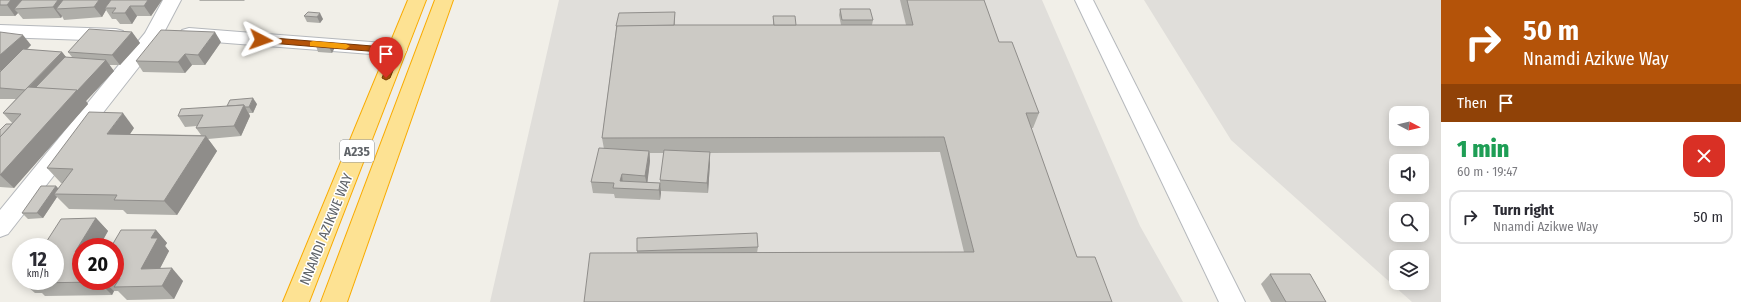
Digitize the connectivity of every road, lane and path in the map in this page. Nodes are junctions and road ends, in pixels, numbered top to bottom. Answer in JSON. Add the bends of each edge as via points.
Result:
{"nodes":[{"id":1,"x":172,"y":0,"type":"edge"},
{"id":2,"x":417,"y":0,"type":"edge"},
{"id":3,"x":444,"y":0,"type":"edge"},
{"id":4,"x":1084,"y":0,"type":"edge"},
{"id":5,"x":0,"y":31,"type":"edge"},
{"id":6,"x":154,"y":34,"type":"junction"},
{"id":7,"x":397,"y":50,"type":"junction"},
{"id":8,"x":5,"y":216,"type":"edge"},
{"id":9,"x":296,"y":302,"type":"edge"},
{"id":10,"x":334,"y":302,"type":"edge"},
{"id":11,"x":1232,"y":302,"type":"edge"}],
"edges":[{"from":1,"to":6,"type":"street"},
{"from":2,"to":7,"type":"highway","name":"NNAMDI AZIKWE WAY","number":"A235"},
{"from":3,"to":10,"type":"highway","number":"A235"},
{"from":4,"to":11,"type":"street"},
{"from":5,"to":6,"type":"street"},
{"from":6,"to":7,"type":"street"},
{"from":6,"to":8,"type":"street"},
{"from":7,"to":9,"type":"highway","name":"NNAMDI AZIKWE WAY","number":"A235"}]}
